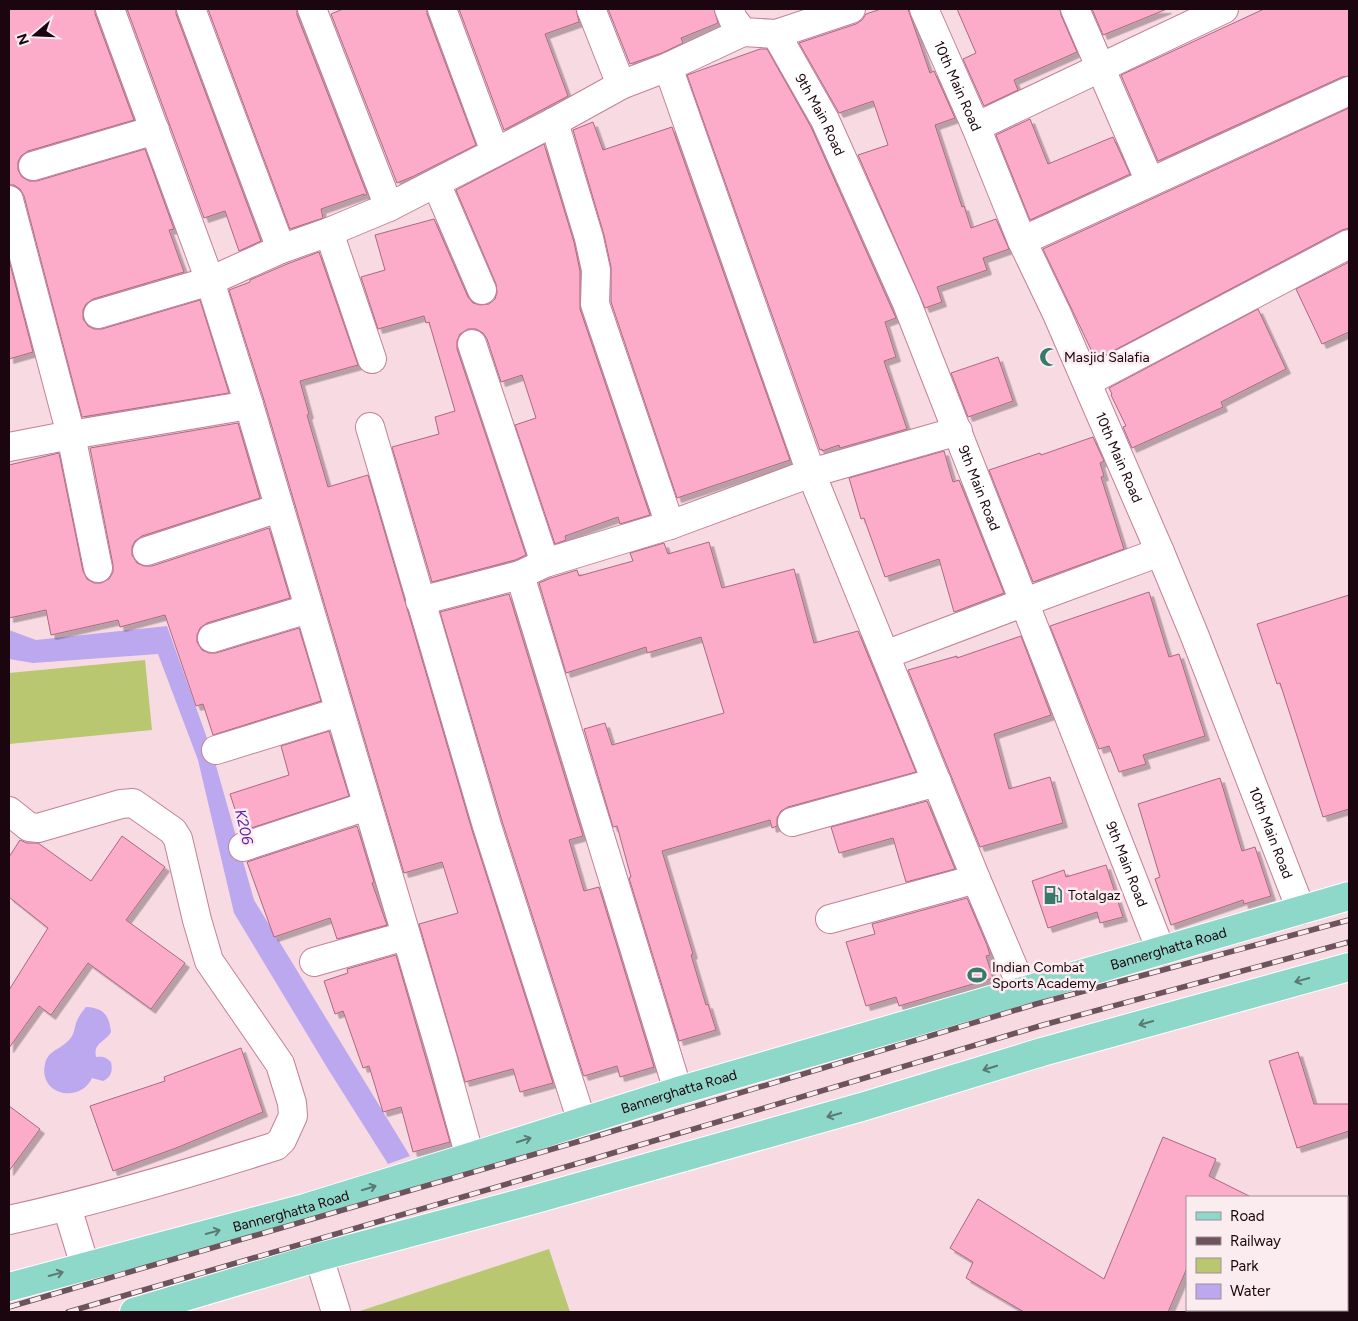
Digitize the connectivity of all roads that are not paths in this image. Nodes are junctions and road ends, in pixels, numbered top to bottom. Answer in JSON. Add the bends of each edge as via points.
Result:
{"nodes":[{"id":1,"x":110,"y":9,"type":"edge"},
{"id":2,"x":191,"y":9,"type":"edge"},
{"id":3,"x":312,"y":9,"type":"edge"},
{"id":4,"x":442,"y":9,"type":"edge"},
{"id":5,"x":591,"y":9,"type":"edge"},
{"id":6,"x":728,"y":9,"type":"edge"},
{"id":7,"x":851,"y":9,"type":"edge"},
{"id":8,"x":924,"y":9,"type":"edge"},
{"id":9,"x":1075,"y":9,"type":"edge"},
{"id":10,"x":1224,"y":9,"type":"edge"},
{"id":11,"x":742,"y":32,"type":"junction"},
{"id":12,"x":776,"y":34,"type":"junction"},
{"id":13,"x":668,"y":67,"type":"junction"},
{"id":14,"x":1101,"y":68,"type":"junction"},
{"id":15,"x":621,"y":85,"type":"junction"},
{"id":16,"x":1349,"y":90,"type":"edge"},
{"id":17,"x":554,"y":122,"type":"junction"},
{"id":18,"x":976,"y":127,"type":"junction"},
{"id":19,"x":155,"y":130,"type":"junction"},
{"id":20,"x":495,"y":152,"type":"junction"},
{"id":21,"x":33,"y":166,"type":"dead end"},
{"id":22,"x":1150,"y":182,"type":"junction"},
{"id":23,"x":436,"y":183,"type":"junction"},
{"id":24,"x":9,"y":200,"type":"edge"},
{"id":25,"x":389,"y":207,"type":"junction"},
{"id":26,"x":329,"y":232,"type":"junction"},
{"id":27,"x":1022,"y":241,"type":"junction"},
{"id":28,"x":1349,"y":244,"type":"edge"},
{"id":29,"x":281,"y":249,"type":"junction"},
{"id":30,"x":210,"y":281,"type":"junction"},
{"id":31,"x":482,"y":290,"type":"dead end"},
{"id":32,"x":98,"y":314,"type":"dead end"},
{"id":33,"x":472,"y":344,"type":"dead end"},
{"id":34,"x":372,"y":359,"type":"dead end"},
{"id":35,"x":1087,"y":382,"type":"junction"},
{"id":36,"x":249,"y":405,"type":"junction"},
{"id":37,"x":370,"y":427,"type":"dead end"},
{"id":38,"x":958,"y":431,"type":"junction"},
{"id":39,"x":72,"y":435,"type":"junction"},
{"id":40,"x":9,"y":447,"type":"edge"},
{"id":41,"x":811,"y":472,"type":"junction"},
{"id":42,"x":279,"y":508,"type":"junction"},
{"id":43,"x":670,"y":525,"type":"junction"},
{"id":44,"x":147,"y":551,"type":"dead end"},
{"id":45,"x":1160,"y":552,"type":"junction"},
{"id":46,"x":545,"y":563,"type":"junction"},
{"id":47,"x":98,"y":568,"type":"dead end"},
{"id":48,"x":520,"y":575,"type":"junction"},
{"id":49,"x":420,"y":601,"type":"junction"},
{"id":50,"x":1025,"y":602,"type":"junction"},
{"id":51,"x":308,"y":609,"type":"junction"},
{"id":52,"x":212,"y":638,"type":"dead end"},
{"id":53,"x":885,"y":655,"type":"junction"},
{"id":54,"x":340,"y":712,"type":"junction"},
{"id":55,"x":216,"y":750,"type":"dead end"},
{"id":56,"x":937,"y":782,"type":"junction"},
{"id":57,"x":368,"y":806,"type":"junction"},
{"id":58,"x":9,"y":811,"type":"edge"},
{"id":59,"x":792,"y":822,"type":"dead end"},
{"id":60,"x":243,"y":847,"type":"dead end"},
{"id":61,"x":976,"y":879,"type":"junction"},
{"id":62,"x":1349,"y":896,"type":"edge"},
{"id":63,"x":1301,"y":910,"type":"junction"},
{"id":64,"x":830,"y":919,"type":"dead end"},
{"id":65,"x":406,"y":936,"type":"junction"},
{"id":66,"x":1161,"y":951,"type":"junction"},
{"id":67,"x":314,"y":962,"type":"dead end"},
{"id":68,"x":1349,"y":966,"type":"edge"},
{"id":69,"x":1023,"y":990,"type":"junction"},
{"id":70,"x":678,"y":1091,"type":"junction"},
{"id":71,"x":582,"y":1122,"type":"junction"},
{"id":72,"x":470,"y":1158,"type":"junction"},
{"id":73,"x":67,"y":1207,"type":"junction"},
{"id":74,"x":9,"y":1220,"type":"edge"},
{"id":75,"x":319,"y":1257,"type":"junction"},
{"id":76,"x":85,"y":1266,"type":"junction"},
{"id":77,"x":9,"y":1287,"type":"edge"},
{"id":78,"x":134,"y":1312,"type":"edge"},
{"id":79,"x":336,"y":1312,"type":"edge"}],
"edges":[{"from":1,"to":19,"type":"street"},
{"from":2,"to":29,"type":"street"},
{"from":3,"to":25,"type":"street"},
{"from":4,"to":20,"type":"street"},
{"from":5,"to":15,"type":"street"},
{"from":6,"to":11,"type":"street"},
{"from":7,"to":12,"type":"street"},
{"from":8,"to":18,"type":"street","name":"10th Main Road"},
{"from":9,"to":14,"type":"street"},
{"from":10,"to":14,"type":"street"},
{"from":11,"to":12,"type":"street"},
{"from":11,"to":13,"type":"street"},
{"from":12,"to":38,"type":"street","name":"9th Main Road","via":[[825,120],[906,300]]},
{"from":13,"to":15,"type":"street"},
{"from":13,"to":41,"type":"street"},
{"from":14,"to":18,"type":"street"},
{"from":14,"to":22,"type":"street"},
{"from":15,"to":17,"type":"street"},
{"from":16,"to":22,"type":"street"},
{"from":17,"to":20,"type":"street"},
{"from":17,"to":43,"type":"street","via":[[590,238],[596,270],[594,304]]},
{"from":18,"to":27,"type":"street","name":"10th Main Road"},
{"from":19,"to":21,"type":"street"},
{"from":19,"to":30,"type":"street"},
{"from":20,"to":23,"type":"street"},
{"from":22,"to":27,"type":"street"},
{"from":23,"to":25,"type":"street"},
{"from":23,"to":31,"type":"street"},
{"from":24,"to":39,"type":"street"},
{"from":25,"to":26,"type":"street"},
{"from":26,"to":29,"type":"street"},
{"from":26,"to":34,"type":"street"},
{"from":27,"to":35,"type":"street","name":"10th Main Road"},
{"from":28,"to":35,"type":"street"},
{"from":29,"to":30,"type":"street"},
{"from":30,"to":32,"type":"street"},
{"from":30,"to":36,"type":"street"},
{"from":33,"to":46,"type":"street"},
{"from":35,"to":45,"type":"street","name":"10th Main Road"},
{"from":36,"to":39,"type":"street"},
{"from":36,"to":42,"type":"street"},
{"from":37,"to":49,"type":"street"},
{"from":38,"to":41,"type":"street"},
{"from":38,"to":50,"type":"street","name":"9th Main Road"},
{"from":39,"to":40,"type":"street"},
{"from":39,"to":47,"type":"street"},
{"from":41,"to":43,"type":"street"},
{"from":41,"to":53,"type":"street"},
{"from":42,"to":44,"type":"street"},
{"from":42,"to":51,"type":"street"},
{"from":43,"to":46,"type":"street"},
{"from":45,"to":50,"type":"street"},
{"from":45,"to":63,"type":"street","name":"10th Main Road"},
{"from":46,"to":48,"type":"street"},
{"from":48,"to":49,"type":"street"},
{"from":48,"to":70,"type":"street"},
{"from":49,"to":71,"type":"street","via":[[487,826]]},
{"from":50,"to":53,"type":"street"},
{"from":50,"to":66,"type":"street","name":"9th Main Road"},
{"from":51,"to":52,"type":"street"},
{"from":51,"to":54,"type":"street"},
{"from":53,"to":56,"type":"street"},
{"from":54,"to":55,"type":"street"},
{"from":54,"to":57,"type":"street"},
{"from":56,"to":59,"type":"street"},
{"from":56,"to":61,"type":"street"},
{"from":57,"to":60,"type":"street"},
{"from":57,"to":65,"type":"street"},
{"from":58,"to":73,"type":"street","via":[[29,827],[38,828],[133,803],[173,830],[209,961],[278,1059],[292,1103],[293,1116],[276,1146]]},
{"from":61,"to":64,"type":"street"},
{"from":61,"to":69,"type":"street"},
{"from":62,"to":63,"type":"main road","name":"Bannerghatta Road"},
{"from":63,"to":66,"type":"main road","name":"Bannerghatta Road"},
{"from":65,"to":67,"type":"street"},
{"from":65,"to":72,"type":"street"},
{"from":66,"to":69,"type":"main road","name":"Bannerghatta Road"},
{"from":68,"to":75,"type":"main road","one_way":true,"via":[[1042,1052],[809,1122]]},
{"from":69,"to":70,"type":"main road","name":"Bannerghatta Road"},
{"from":70,"to":71,"type":"main road","name":"Bannerghatta Road"},
{"from":72,"to":71,"type":"main road","name":"Bannerghatta Road","one_way":true},
{"from":76,"to":72,"type":"main road","name":"Bannerghatta Road","one_way":true,"via":[[305,1208]]},
{"from":73,"to":74,"type":"street"},
{"from":73,"to":76,"type":"street"},
{"from":75,"to":78,"type":"main road"},
{"from":75,"to":79,"type":"street"},
{"from":77,"to":76,"type":"main road","name":"Bannerghatta Road","one_way":true}]}
